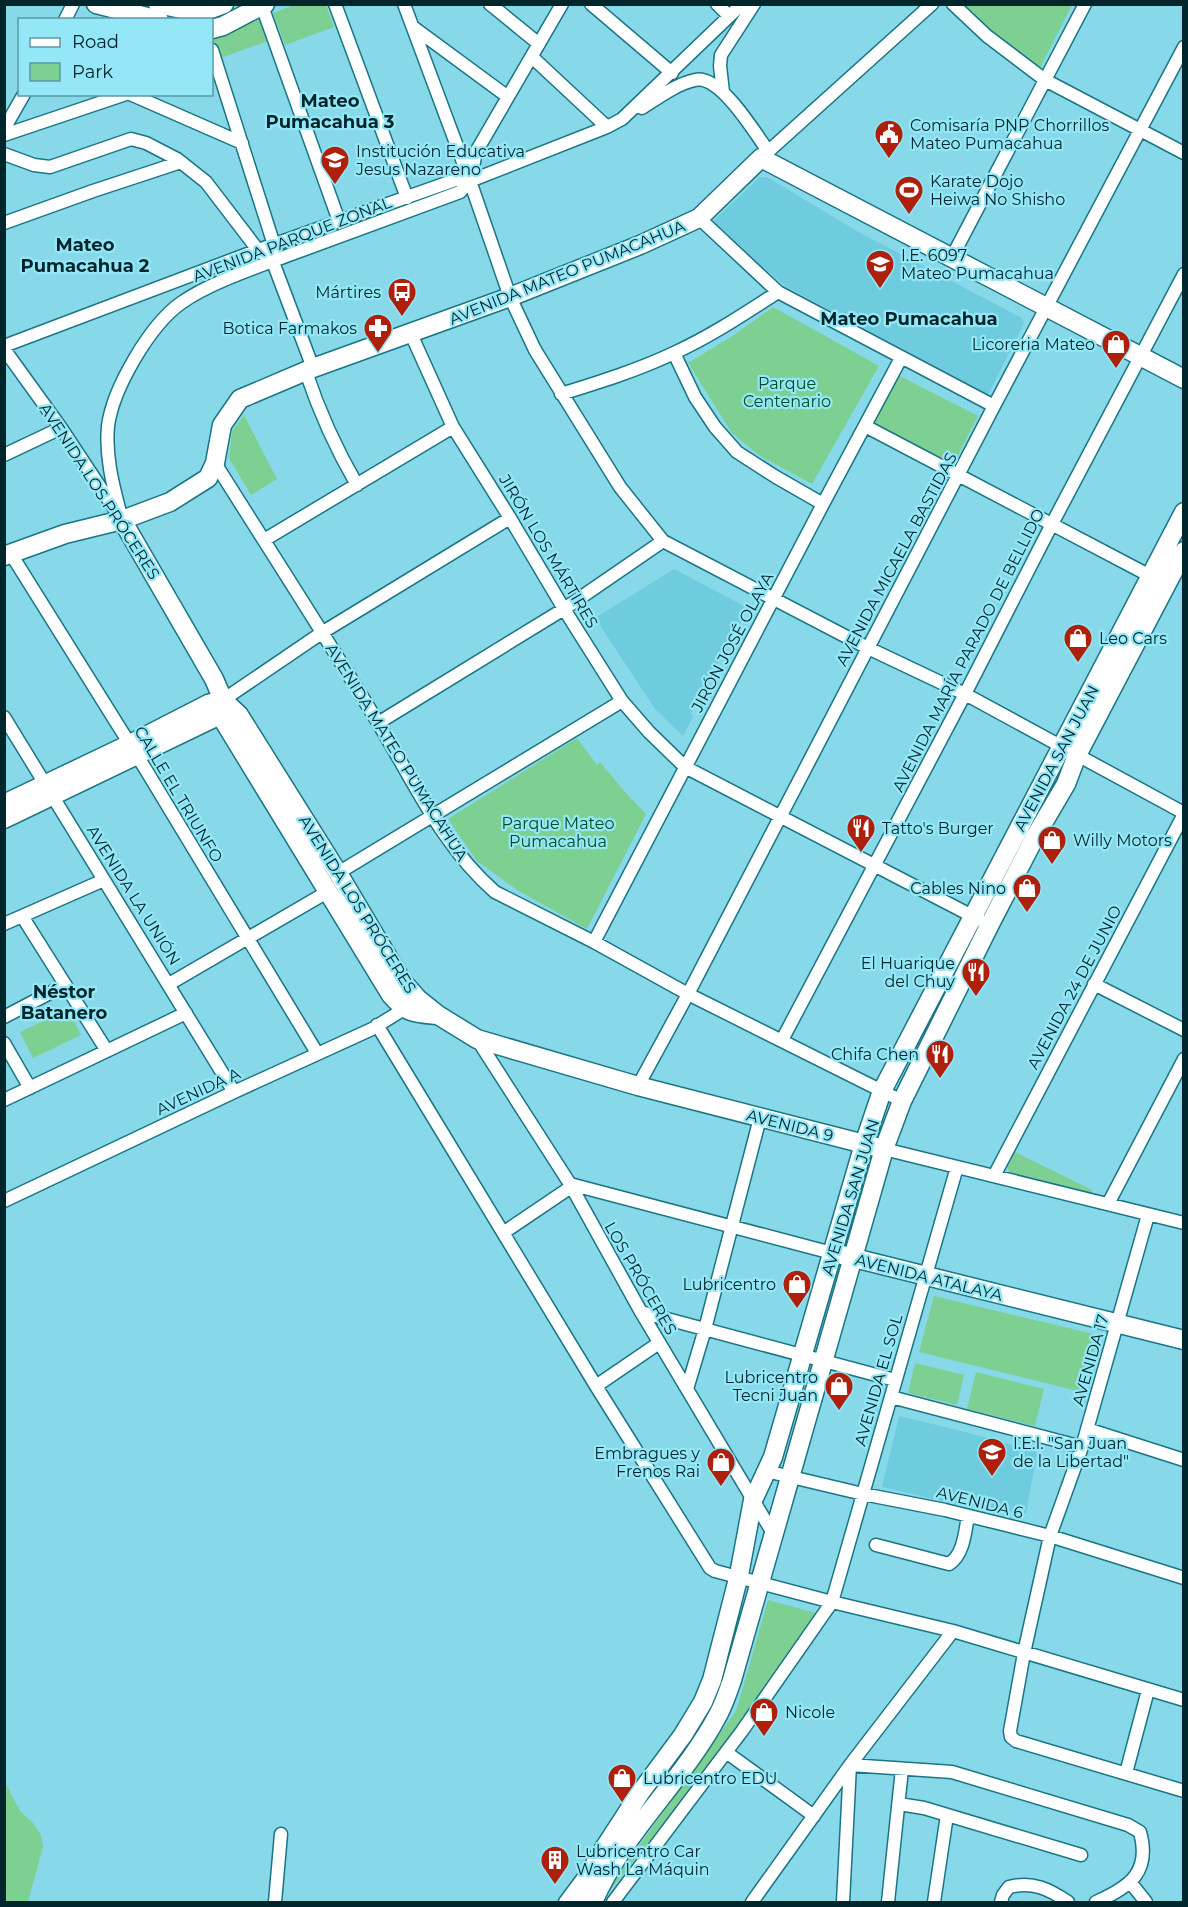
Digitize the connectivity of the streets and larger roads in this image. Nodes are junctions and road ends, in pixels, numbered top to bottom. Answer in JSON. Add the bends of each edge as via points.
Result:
{"nodes":[{"id":1,"x":74,"y":4,"type":"edge"},
{"id":2,"x":96,"y":4,"type":"edge"},
{"id":3,"x":158,"y":4,"type":"edge"},
{"id":4,"x":224,"y":4,"type":"edge"},
{"id":5,"x":334,"y":4,"type":"edge"},
{"id":6,"x":404,"y":4,"type":"edge"},
{"id":7,"x":490,"y":4,"type":"edge"},
{"id":8,"x":562,"y":4,"type":"edge"},
{"id":9,"x":591,"y":4,"type":"edge"},
{"id":10,"x":717,"y":4,"type":"edge"},
{"id":11,"x":742,"y":4,"type":"edge"},
{"id":12,"x":754,"y":4,"type":"edge"},
{"id":13,"x":932,"y":4,"type":"edge"},
{"id":14,"x":953,"y":4,"type":"edge"},
{"id":15,"x":1085,"y":4,"type":"edge"},
{"id":16,"x":258,"y":6,"type":"edge"},
{"id":17,"x":182,"y":11,"type":"edge"},
{"id":18,"x":729,"y":15,"type":"junction"},
{"id":19,"x":66,"y":18,"type":"edge"},
{"id":20,"x":151,"y":18,"type":"edge"},
{"id":21,"x":413,"y":27,"type":"junction"},
{"id":22,"x":213,"y":29,"type":"edge"},
{"id":23,"x":432,"y":41,"type":"junction"},
{"id":24,"x":539,"y":44,"type":"junction"},
{"id":25,"x":1184,"y":47,"type":"edge"},
{"id":26,"x":213,"y":53,"type":"edge"},
{"id":27,"x":422,"y":53,"type":"junction"},
{"id":28,"x":532,"y":57,"type":"junction"},
{"id":29,"x":672,"y":73,"type":"junction"},
{"id":30,"x":1046,"y":80,"type":"junction"},
{"id":31,"x":723,"y":92,"type":"junction"},
{"id":32,"x":23,"y":96,"type":"edge"},
{"id":33,"x":122,"y":96,"type":"edge"},
{"id":34,"x":133,"y":96,"type":"edge"},
{"id":35,"x":508,"y":97,"type":"junction"},
{"id":36,"x":622,"y":120,"type":"junction"},
{"id":37,"x":607,"y":127,"type":"junction"},
{"id":38,"x":4,"y":129,"type":"edge"},
{"id":39,"x":1141,"y":131,"type":"junction"},
{"id":40,"x":4,"y":135,"type":"edge"},
{"id":41,"x":242,"y":143,"type":"junction"},
{"id":42,"x":1184,"y":153,"type":"edge"},
{"id":43,"x":4,"y":154,"type":"edge"},
{"id":44,"x":765,"y":154,"type":"junction"},
{"id":45,"x":181,"y":162,"type":"junction"},
{"id":46,"x":470,"y":181,"type":"junction"},
{"id":47,"x":407,"y":198,"type":"junction"},
{"id":48,"x":699,"y":218,"type":"junction"},
{"id":49,"x":339,"y":221,"type":"junction"},
{"id":50,"x":4,"y":224,"type":"edge"},
{"id":51,"x":274,"y":245,"type":"junction"},
{"id":52,"x":258,"y":250,"type":"junction"},
{"id":53,"x":952,"y":257,"type":"junction"},
{"id":54,"x":273,"y":262,"type":"junction"},
{"id":55,"x":1184,"y":274,"type":"edge"},
{"id":56,"x":778,"y":292,"type":"junction"},
{"id":57,"x":510,"y":297,"type":"junction"},
{"id":58,"x":1047,"y":306,"type":"junction"},
{"id":59,"x":411,"y":334,"type":"junction"},
{"id":60,"x":4,"y":348,"type":"edge"},
{"id":61,"x":674,"y":353,"type":"junction"},
{"id":62,"x":1139,"y":356,"type":"junction"},
{"id":63,"x":901,"y":357,"type":"junction"},
{"id":64,"x":9,"y":364,"type":"edge"},
{"id":65,"x":310,"y":370,"type":"junction"},
{"id":66,"x":1184,"y":379,"type":"edge"},
{"id":67,"x":561,"y":394,"type":"junction"},
{"id":68,"x":994,"y":406,"type":"junction"},
{"id":69,"x":865,"y":426,"type":"junction"},
{"id":70,"x":453,"y":427,"type":"junction"},
{"id":71,"x":61,"y":428,"type":"junction"},
{"id":72,"x":4,"y":455,"type":"edge"},
{"id":73,"x":215,"y":463,"type":"junction"},
{"id":74,"x":959,"y":476,"type":"junction"},
{"id":75,"x":357,"y":485,"type":"junction"},
{"id":76,"x":823,"y":504,"type":"junction"},
{"id":77,"x":1184,"y":512,"type":"edge"},
{"id":78,"x":510,"y":518,"type":"junction"},
{"id":79,"x":122,"y":520,"type":"junction"},
{"id":80,"x":1052,"y":524,"type":"junction"},
{"id":81,"x":264,"y":540,"type":"junction"},
{"id":82,"x":663,"y":541,"type":"junction"},
{"id":83,"x":1184,"y":551,"type":"edge"},
{"id":84,"x":8,"y":555,"type":"edge"},
{"id":85,"x":1158,"y":580,"type":"junction"},
{"id":86,"x":774,"y":598,"type":"junction"},
{"id":87,"x":564,"y":609,"type":"junction"},
{"id":88,"x":323,"y":632,"type":"junction"},
{"id":89,"x":868,"y":648,"type":"junction"},
{"id":90,"x":965,"y":694,"type":"junction"},
{"id":91,"x":223,"y":700,"type":"junction"},
{"id":92,"x":622,"y":700,"type":"junction"},
{"id":93,"x":4,"y":717,"type":"edge"},
{"id":94,"x":378,"y":723,"type":"junction"},
{"id":95,"x":133,"y":749,"type":"junction"},
{"id":96,"x":1070,"y":751,"type":"junction"},
{"id":97,"x":685,"y":767,"type":"junction"},
{"id":98,"x":49,"y":790,"type":"junction"},
{"id":99,"x":4,"y":804,"type":"edge"},
{"id":100,"x":1184,"y":813,"type":"edge"},
{"id":101,"x":433,"y":817,"type":"junction"},
{"id":102,"x":780,"y":818,"type":"junction"},
{"id":103,"x":4,"y":819,"type":"edge"},
{"id":104,"x":874,"y":865,"type":"junction"},
{"id":105,"x":338,"y":873,"type":"junction"},
{"id":106,"x":104,"y":880,"type":"junction"},
{"id":107,"x":329,"y":891,"type":"junction"},
{"id":108,"x":22,"y":916,"type":"junction"},
{"id":109,"x":973,"y":916,"type":"junction"},
{"id":110,"x":4,"y":924,"type":"edge"},
{"id":111,"x":990,"y":924,"type":"junction"},
{"id":112,"x":247,"y":939,"type":"junction"},
{"id":113,"x":594,"y":942,"type":"junction"},
{"id":114,"x":169,"y":984,"type":"junction"},
{"id":115,"x":1094,"y":984,"type":"junction"},
{"id":116,"x":65,"y":985,"type":"junction"},
{"id":117,"x":688,"y":994,"type":"junction"},
{"id":118,"x":404,"y":1009,"type":"junction"},
{"id":119,"x":186,"y":1013,"type":"junction"},
{"id":120,"x":438,"y":1015,"type":"junction"},
{"id":121,"x":4,"y":1017,"type":"edge"},
{"id":122,"x":377,"y":1025,"type":"junction"},
{"id":123,"x":1184,"y":1030,"type":"edge"},
{"id":124,"x":477,"y":1039,"type":"junction"},
{"id":125,"x":782,"y":1041,"type":"junction"},
{"id":126,"x":4,"y":1043,"type":"edge"},
{"id":127,"x":107,"y":1051,"type":"junction"},
{"id":128,"x":317,"y":1053,"type":"junction"},
{"id":129,"x":1184,"y":1059,"type":"edge"},
{"id":130,"x":638,"y":1086,"type":"junction"},
{"id":131,"x":30,"y":1088,"type":"junction"},
{"id":132,"x":882,"y":1091,"type":"junction"},
{"id":133,"x":234,"y":1092,"type":"junction"},
{"id":134,"x":4,"y":1100,"type":"edge"},
{"id":135,"x":902,"y":1101,"type":"junction"},
{"id":136,"x":760,"y":1118,"type":"junction"},
{"id":137,"x":864,"y":1144,"type":"junction"},
{"id":138,"x":884,"y":1149,"type":"junction"},
{"id":139,"x":957,"y":1167,"type":"junction"},
{"id":140,"x":994,"y":1176,"type":"junction"},
{"id":141,"x":571,"y":1186,"type":"junction"},
{"id":142,"x":4,"y":1200,"type":"edge"},
{"id":143,"x":1108,"y":1204,"type":"junction"},
{"id":144,"x":1148,"y":1215,"type":"junction"},
{"id":145,"x":1184,"y":1223,"type":"edge"},
{"id":146,"x":731,"y":1226,"type":"junction"},
{"id":147,"x":503,"y":1233,"type":"junction"},
{"id":148,"x":832,"y":1253,"type":"junction"},
{"id":149,"x":853,"y":1258,"type":"junction"},
{"id":150,"x":925,"y":1276,"type":"junction"},
{"id":151,"x":641,"y":1312,"type":"junction"},
{"id":152,"x":1117,"y":1324,"type":"junction"},
{"id":153,"x":705,"y":1329,"type":"junction"},
{"id":154,"x":1184,"y":1341,"type":"edge"},
{"id":155,"x":659,"y":1343,"type":"junction"},
{"id":156,"x":803,"y":1355,"type":"junction"},
{"id":157,"x":823,"y":1361,"type":"junction"},
{"id":158,"x":895,"y":1380,"type":"junction"},
{"id":159,"x":596,"y":1386,"type":"junction"},
{"id":160,"x":687,"y":1389,"type":"junction"},
{"id":161,"x":891,"y":1397,"type":"junction"},
{"id":162,"x":1088,"y":1429,"type":"junction"},
{"id":163,"x":1082,"y":1447,"type":"junction"},
{"id":164,"x":1184,"y":1460,"type":"edge"},
{"id":165,"x":766,"y":1471,"type":"junction"},
{"id":166,"x":790,"y":1476,"type":"junction"},
{"id":167,"x":863,"y":1494,"type":"junction"},
{"id":168,"x":753,"y":1500,"type":"junction"},
{"id":169,"x":969,"y":1516,"type":"junction"},
{"id":170,"x":774,"y":1535,"type":"junction"},
{"id":171,"x":1050,"y":1536,"type":"junction"},
{"id":172,"x":876,"y":1545,"type":"dead end"},
{"id":173,"x":739,"y":1576,"type":"junction"},
{"id":174,"x":1184,"y":1578,"type":"edge"},
{"id":175,"x":760,"y":1583,"type":"junction"},
{"id":176,"x":832,"y":1602,"type":"junction"},
{"id":177,"x":953,"y":1631,"type":"junction"},
{"id":178,"x":1024,"y":1653,"type":"junction"},
{"id":179,"x":1148,"y":1690,"type":"junction"},
{"id":180,"x":1184,"y":1700,"type":"edge"},
{"id":181,"x":726,"y":1752,"type":"junction"},
{"id":182,"x":850,"y":1765,"type":"junction"},
{"id":183,"x":902,"y":1769,"type":"junction"},
{"id":184,"x":1126,"y":1773,"type":"junction"},
{"id":185,"x":1184,"y":1791,"type":"edge"},
{"id":186,"x":899,"y":1804,"type":"junction"},
{"id":187,"x":947,"y":1815,"type":"junction"},
{"id":188,"x":814,"y":1816,"type":"junction"},
{"id":189,"x":281,"y":1834,"type":"dead end"},
{"id":190,"x":1081,"y":1855,"type":"dead end"},
{"id":191,"x":596,"y":1861,"type":"junction"},
{"id":192,"x":1130,"y":1882,"type":"junction"},
{"id":193,"x":275,"y":1902,"type":"edge"},
{"id":194,"x":565,"y":1902,"type":"edge"},
{"id":195,"x":582,"y":1902,"type":"edge"},
{"id":196,"x":593,"y":1902,"type":"edge"},
{"id":197,"x":613,"y":1902,"type":"edge"},
{"id":198,"x":752,"y":1902,"type":"edge"},
{"id":199,"x":843,"y":1902,"type":"edge"},
{"id":200,"x":888,"y":1902,"type":"edge"},
{"id":201,"x":934,"y":1902,"type":"edge"},
{"id":202,"x":1001,"y":1902,"type":"edge"},
{"id":203,"x":1068,"y":1902,"type":"edge"},
{"id":204,"x":1096,"y":1902,"type":"edge"},
{"id":205,"x":1146,"y":1902,"type":"edge"}],
"edges":[{"from":1,"to":19,"type":"street"},
{"from":2,"to":20,"type":"street"},
{"from":3,"to":17,"type":"street"},
{"from":4,"to":17,"type":"street","via":[[200,13]]},
{"from":5,"to":47,"type":"street"},
{"from":6,"to":21,"type":"street"},
{"from":7,"to":24,"type":"street"},
{"from":8,"to":24,"type":"street"},
{"from":9,"to":29,"type":"street"},
{"from":10,"to":18,"type":"street"},
{"from":11,"to":18,"type":"street","name":"AVENIDA PARQUE ZONAL"},
{"from":12,"to":31,"type":"street","via":[[721,55]]},
{"from":13,"to":44,"type":"street","name":"AVENIDA MATEO PUMACAHUA"},
{"from":14,"to":30,"type":"street","via":[[987,36]]},
{"from":15,"to":30,"type":"street"},
{"from":16,"to":22,"type":"street"},
{"from":16,"to":49,"type":"street"},
{"from":18,"to":29,"type":"street","name":"AVENIDA PARQUE ZONAL"},
{"from":21,"to":23,"type":"street"},
{"from":21,"to":27,"type":"street"},
{"from":23,"to":27,"type":"street"},
{"from":23,"to":35,"type":"street"},
{"from":24,"to":28,"type":"street"},
{"from":25,"to":39,"type":"street","name":"AVENIDA MICAELA BASTIDAS"},
{"from":26,"to":41,"type":"street"},
{"from":27,"to":46,"type":"street"},
{"from":28,"to":35,"type":"street"},
{"from":28,"to":37,"type":"street"},
{"from":29,"to":36,"type":"street","name":"AVENIDA PARQUE ZONAL"},
{"from":30,"to":39,"type":"street"},
{"from":30,"to":53,"type":"street"},
{"from":31,"to":36,"type":"street","via":[[698,79],[684,83]]},
{"from":31,"to":44,"type":"street"},
{"from":32,"to":38,"type":"street"},
{"from":33,"to":40,"type":"street"},
{"from":34,"to":41,"type":"street"},
{"from":35,"to":46,"type":"street","via":[[476,152]]},
{"from":36,"to":37,"type":"street","name":"AVENIDA PARQUE ZONAL"},
{"from":37,"to":46,"type":"street","name":"AVENIDA PARQUE ZONAL"},
{"from":39,"to":42,"type":"street"},
{"from":39,"to":58,"type":"street","name":"AVENIDA MICAELA BASTIDAS"},
{"from":41,"to":51,"type":"street"},
{"from":43,"to":45,"type":"street","via":[[50,167],[136,139]]},
{"from":44,"to":48,"type":"street","name":"AVENIDA MATEO PUMACAHUA"},
{"from":44,"to":53,"type":"street"},
{"from":45,"to":50,"type":"street"},
{"from":45,"to":52,"type":"street","via":[[206,182]]},
{"from":46,"to":47,"type":"street","name":"AVENIDA PARQUE ZONAL","via":[[458,180]]},
{"from":46,"to":54,"type":"street","name":"AVENIDA PARQUE ZONAL","via":[[460,192]]},
{"from":46,"to":57,"type":"street"},
{"from":47,"to":49,"type":"street","name":"AVENIDA PARQUE ZONAL"},
{"from":48,"to":56,"type":"street"},
{"from":48,"to":57,"type":"street","name":"AVENIDA MATEO PUMACAHUA"},
{"from":49,"to":51,"type":"street","name":"AVENIDA PARQUE ZONAL"},
{"from":51,"to":52,"type":"street","name":"AVENIDA PARQUE ZONAL"},
{"from":51,"to":54,"type":"street"},
{"from":52,"to":54,"type":"street"},
{"from":52,"to":60,"type":"street","name":"AVENIDA PARQUE ZONAL"},
{"from":53,"to":58,"type":"street"},
{"from":54,"to":65,"type":"street"},
{"from":54,"to":79,"type":"street","name":"AVENIDA PARQUE ZONAL","via":[[200,291],[180,304],[150,336],[121,382],[108,425],[108,464]]},
{"from":55,"to":62,"type":"street","name":"AVENIDA MARÍA PARADO DE BELLIDO"},
{"from":56,"to":61,"type":"street"},
{"from":56,"to":63,"type":"street"},
{"from":57,"to":59,"type":"street","name":"AVENIDA MATEO PUMACAHUA"},
{"from":57,"to":67,"type":"street"},
{"from":58,"to":62,"type":"street"},
{"from":58,"to":68,"type":"street","name":"AVENIDA MICAELA BASTIDAS"},
{"from":59,"to":65,"type":"street","name":"AVENIDA MATEO PUMACAHUA"},
{"from":59,"to":70,"type":"street","name":"JIRÓN LOS MÁRTIRES"},
{"from":60,"to":64,"type":"street","name":"AVENIDA LOS PRÓCERES"},
{"from":61,"to":67,"type":"street"},
{"from":61,"to":76,"type":"street","via":[[695,397],[737,452]]},
{"from":62,"to":66,"type":"street"},
{"from":62,"to":80,"type":"street","name":"AVENIDA MARÍA PARADO DE BELLIDO"},
{"from":63,"to":68,"type":"street"},
{"from":63,"to":69,"type":"street","name":"JIRÓN JOSÉ OLAYA"},
{"from":64,"to":71,"type":"street","name":"AVENIDA LOS PRÓCERES"},
{"from":65,"to":73,"type":"street","name":"AVENIDA MATEO PUMACAHUA","via":[[240,399],[222,425]]},
{"from":65,"to":75,"type":"street","via":[[318,408]]},
{"from":67,"to":82,"type":"street","via":[[620,487]]},
{"from":68,"to":74,"type":"street","name":"AVENIDA MICAELA BASTIDAS"},
{"from":69,"to":74,"type":"street"},
{"from":69,"to":76,"type":"street","name":"JIRÓN JOSÉ OLAYA"},
{"from":70,"to":75,"type":"street"},
{"from":70,"to":78,"type":"street","name":"JIRÓN LOS MÁRTIRES"},
{"from":71,"to":72,"type":"street"},
{"from":71,"to":79,"type":"street","name":"AVENIDA LOS PRÓCERES"},
{"from":73,"to":79,"type":"street","via":[[208,478],[170,502]]},
{"from":73,"to":81,"type":"street","name":"AVENIDA MATEO PUMACAHUA"},
{"from":74,"to":80,"type":"street"},
{"from":74,"to":89,"type":"street","name":"AVENIDA MICAELA BASTIDAS"},
{"from":75,"to":81,"type":"street"},
{"from":76,"to":86,"type":"street","name":"JIRÓN JOSÉ OLAYA"},
{"from":77,"to":85,"type":"street","name":"AVENIDA SAN JUAN"},
{"from":78,"to":87,"type":"street","name":"JIRÓN LOS MÁRTIRES"},
{"from":78,"to":88,"type":"street"},
{"from":79,"to":84,"type":"street","via":[[65,534]]},
{"from":79,"to":91,"type":"street","name":"AVENIDA LOS PRÓCERES","via":[[206,663]]},
{"from":80,"to":85,"type":"street"},
{"from":80,"to":90,"type":"street","name":"AVENIDA MARÍA PARADO DE BELLIDO"},
{"from":81,"to":88,"type":"street","name":"AVENIDA MATEO PUMACAHUA"},
{"from":82,"to":86,"type":"street"},
{"from":82,"to":87,"type":"street"},
{"from":83,"to":85,"type":"street","name":"AVENIDA SAN JUAN"},
{"from":84,"to":95,"type":"street","name":"CALLE EL TRIUNFO"},
{"from":85,"to":96,"type":"street","name":"AVENIDA SAN JUAN"},
{"from":86,"to":89,"type":"street"},
{"from":86,"to":97,"type":"street","name":"JIRÓN JOSÉ OLAYA"},
{"from":87,"to":92,"type":"street","name":"JIRÓN LOS MÁRTIRES"},
{"from":87,"to":94,"type":"street"},
{"from":88,"to":91,"type":"street"},
{"from":88,"to":94,"type":"street","name":"AVENIDA MATEO PUMACAHUA"},
{"from":89,"to":90,"type":"street"},
{"from":89,"to":102,"type":"street","name":"AVENIDA MICAELA BASTIDAS"},
{"from":90,"to":96,"type":"street"},
{"from":90,"to":104,"type":"street","name":"AVENIDA MARÍA PARADO DE BELLIDO"},
{"from":91,"to":95,"type":"street","via":[[208,704]]},
{"from":91,"to":105,"type":"street","name":"AVENIDA LOS PRÓCERES","via":[[239,715]]},
{"from":91,"to":107,"type":"street","name":"AVENIDA LOS PRÓCERES","via":[[225,723]]},
{"from":92,"to":97,"type":"street","name":"JIRÓN LOS MÁRTIRES"},
{"from":92,"to":101,"type":"street"},
{"from":93,"to":98,"type":"street","name":"AVENIDA LA UNIÓN"},
{"from":94,"to":101,"type":"street","name":"AVENIDA MATEO PUMACAHUA"},
{"from":95,"to":98,"type":"street"},
{"from":95,"to":112,"type":"street","name":"CALLE EL TRIUNFO"},
{"from":96,"to":100,"type":"street"},
{"from":96,"to":109,"type":"street","name":"AVENIDA SAN JUAN"},
{"from":96,"to":111,"type":"street","name":"AVENIDA SAN JUAN","via":[[1066,784]]},
{"from":97,"to":102,"type":"street","name":"JIRÓN LOS MÁRTIRES"},
{"from":97,"to":113,"type":"street","name":"JIRÓN JOSÉ OLAYA"},
{"from":98,"to":99,"type":"street"},
{"from":98,"to":103,"type":"street"},
{"from":98,"to":106,"type":"street","name":"AVENIDA LA UNIÓN"},
{"from":100,"to":115,"type":"street","name":"AVENIDA 24 DE JUNIO"},
{"from":101,"to":105,"type":"street"},
{"from":101,"to":113,"type":"street","name":"AVENIDA MATEO PUMACAHUA","via":[[461,858],[495,892]]},
{"from":102,"to":104,"type":"street","name":"JIRÓN LOS MÁRTIRES"},
{"from":102,"to":117,"type":"street","name":"AVENIDA MICAELA BASTIDAS"},
{"from":104,"to":109,"type":"street","name":"JIRÓN LOS MÁRTIRES"},
{"from":104,"to":125,"type":"street","name":"AVENIDA MARÍA PARADO DE BELLIDO"},
{"from":105,"to":120,"type":"street","name":"AVENIDA LOS PRÓCERES","via":[[402,981]]},
{"from":106,"to":108,"type":"street"},
{"from":106,"to":114,"type":"street","name":"AVENIDA LA UNIÓN"},
{"from":107,"to":112,"type":"street"},
{"from":107,"to":118,"type":"street","name":"AVENIDA LOS PRÓCERES"},
{"from":108,"to":110,"type":"street"},
{"from":108,"to":116,"type":"street"},
{"from":109,"to":111,"type":"street","name":"JIRÓN LOS MÁRTIRES"},
{"from":109,"to":132,"type":"street","name":"AVENIDA SAN JUAN"},
{"from":111,"to":135,"type":"street","name":"AVENIDA SAN JUAN"},
{"from":112,"to":114,"type":"street"},
{"from":112,"to":128,"type":"street","name":"CALLE EL TRIUNFO"},
{"from":113,"to":117,"type":"street","name":"AVENIDA MATEO PUMACAHUA"},
{"from":114,"to":119,"type":"street","name":"AVENIDA LA UNIÓN"},
{"from":115,"to":123,"type":"street"},
{"from":115,"to":140,"type":"street","name":"AVENIDA 24 DE JUNIO"},
{"from":116,"to":121,"type":"street"},
{"from":116,"to":127,"type":"street"},
{"from":117,"to":125,"type":"street","name":"AVENIDA MATEO PUMACAHUA"},
{"from":117,"to":130,"type":"street","name":"AVENIDA MICAELA BASTIDAS"},
{"from":118,"to":120,"type":"street","name":"AVENIDA LOS PRÓCERES"},
{"from":118,"to":122,"type":"street","name":"AVENIDA A"},
{"from":119,"to":127,"type":"street"},
{"from":119,"to":133,"type":"street","name":"AVENIDA LA UNIÓN"},
{"from":120,"to":124,"type":"street","name":"AVENIDA 9"},
{"from":122,"to":128,"type":"street","name":"AVENIDA A"},
{"from":122,"to":147,"type":"street"},
{"from":124,"to":130,"type":"street","name":"AVENIDA 9"},
{"from":124,"to":141,"type":"street","name":"LOS PRÓCERES"},
{"from":125,"to":132,"type":"street","name":"AVENIDA MATEO PUMACAHUA"},
{"from":126,"to":131,"type":"street"},
{"from":127,"to":131,"type":"street"},
{"from":128,"to":133,"type":"street","name":"AVENIDA A"},
{"from":129,"to":143,"type":"street"},
{"from":130,"to":136,"type":"street","name":"AVENIDA 9"},
{"from":131,"to":134,"type":"street"},
{"from":132,"to":135,"type":"street","name":"AVENIDA MATEO PUMACAHUA"},
{"from":132,"to":137,"type":"street","name":"AVENIDA SAN JUAN"},
{"from":133,"to":142,"type":"street","name":"AVENIDA A"},
{"from":135,"to":138,"type":"street","name":"AVENIDA SAN JUAN"},
{"from":136,"to":137,"type":"street","name":"AVENIDA 9"},
{"from":136,"to":146,"type":"street"},
{"from":137,"to":138,"type":"street","name":"AVENIDA 9"},
{"from":137,"to":148,"type":"street","name":"AVENIDA SAN JUAN"},
{"from":138,"to":139,"type":"street","name":"AVENIDA 9"},
{"from":138,"to":149,"type":"street","name":"AVENIDA SAN JUAN"},
{"from":139,"to":140,"type":"street","name":"AVENIDA 9"},
{"from":139,"to":150,"type":"street","name":"AVENIDA EL SOL"},
{"from":140,"to":143,"type":"street","name":"AVENIDA 9"},
{"from":141,"to":146,"type":"street","name":"AVENIDA ATALAYA"},
{"from":141,"to":147,"type":"street"},
{"from":141,"to":151,"type":"street","name":"LOS PRÓCERES"},
{"from":143,"to":144,"type":"street","name":"AVENIDA 9"},
{"from":144,"to":145,"type":"street","name":"AVENIDA 9"},
{"from":144,"to":152,"type":"street","name":"AVENIDA 17"},
{"from":146,"to":148,"type":"street","name":"AVENIDA ATALAYA"},
{"from":146,"to":153,"type":"street"},
{"from":147,"to":159,"type":"street"},
{"from":148,"to":149,"type":"street","name":"AVENIDA ATALAYA"},
{"from":148,"to":156,"type":"street","name":"AVENIDA SAN JUAN"},
{"from":149,"to":150,"type":"street","name":"AVENIDA ATALAYA"},
{"from":149,"to":157,"type":"street","name":"AVENIDA SAN JUAN"},
{"from":150,"to":152,"type":"street","name":"AVENIDA ATALAYA"},
{"from":150,"to":158,"type":"street","name":"AVENIDA EL SOL"},
{"from":151,"to":153,"type":"street"},
{"from":151,"to":155,"type":"street","name":"LOS PRÓCERES"},
{"from":152,"to":154,"type":"street","name":"AVENIDA ATALAYA"},
{"from":152,"to":162,"type":"street","name":"AVENIDA 17"},
{"from":153,"to":156,"type":"street"},
{"from":153,"to":160,"type":"street"},
{"from":155,"to":159,"type":"street"},
{"from":155,"to":160,"type":"street","name":"LOS PRÓCERES"},
{"from":156,"to":157,"type":"street"},
{"from":156,"to":165,"type":"street","name":"AVENIDA SAN JUAN"},
{"from":157,"to":158,"type":"street"},
{"from":157,"to":166,"type":"street","name":"AVENIDA SAN JUAN"},
{"from":158,"to":161,"type":"street","name":"AVENIDA EL SOL"},
{"from":159,"to":173,"type":"street","via":[[710,1568]]},
{"from":160,"to":168,"type":"street","name":"LOS PRÓCERES"},
{"from":161,"to":163,"type":"street"},
{"from":161,"to":167,"type":"street","name":"AVENIDA EL SOL"},
{"from":162,"to":163,"type":"street","name":"AVENIDA 17"},
{"from":162,"to":164,"type":"street"},
{"from":163,"to":171,"type":"street","name":"AVENIDA 17"},
{"from":165,"to":166,"type":"street","name":"AVENIDA 6"},
{"from":165,"to":168,"type":"street","name":"AVENIDA SAN JUAN"},
{"from":166,"to":167,"type":"street","name":"AVENIDA 6"},
{"from":166,"to":170,"type":"street","name":"AVENIDA SAN JUAN"},
{"from":167,"to":169,"type":"street","name":"AVENIDA 6"},
{"from":167,"to":176,"type":"street","name":"AVENIDA EL SOL"},
{"from":168,"to":170,"type":"street","name":"LOS PRÓCERES"},
{"from":168,"to":173,"type":"street","name":"AVENIDA SAN JUAN"},
{"from":169,"to":171,"type":"street","name":"AVENIDA 6"},
{"from":169,"to":172,"type":"street","via":[[961,1549],[949,1564]]},
{"from":170,"to":175,"type":"street","name":"AVENIDA SAN JUAN"},
{"from":171,"to":174,"type":"street","name":"AVENIDA 6"},
{"from":171,"to":178,"type":"street","name":"AVENIDA 17"},
{"from":173,"to":175,"type":"street"},
{"from":173,"to":191,"type":"street","name":"AVENIDA SAN JUAN","via":[[703,1701]]},
{"from":175,"to":176,"type":"street"},
{"from":175,"to":196,"type":"street","name":"AVENIDA SAN JUAN","via":[[719,1714],[616,1859]]},
{"from":176,"to":177,"type":"street"},
{"from":176,"to":181,"type":"street","name":"AVENIDA EL SOL"},
{"from":177,"to":178,"type":"street"},
{"from":177,"to":182,"type":"street"},
{"from":178,"to":179,"type":"street"},
{"from":178,"to":184,"type":"street","name":"AVENIDA 17","via":[[1011,1737]]},
{"from":179,"to":180,"type":"street"},
{"from":179,"to":184,"type":"street"},
{"from":181,"to":188,"type":"street"},
{"from":181,"to":197,"type":"street","name":"AVENIDA EL SOL"},
{"from":182,"to":183,"type":"street"},
{"from":182,"to":188,"type":"street"},
{"from":182,"to":199,"type":"street"},
{"from":183,"to":186,"type":"street"},
{"from":183,"to":192,"type":"street","via":[[952,1772],[1128,1825],[1140,1832],[1144,1848],[1142,1866]]},
{"from":184,"to":185,"type":"street"},
{"from":186,"to":187,"type":"street"},
{"from":186,"to":200,"type":"street"},
{"from":187,"to":190,"type":"street"},
{"from":187,"to":201,"type":"street"},
{"from":188,"to":198,"type":"street"},
{"from":189,"to":193,"type":"street"},
{"from":191,"to":194,"type":"street"},
{"from":191,"to":195,"type":"street","name":"AVENIDA SAN JUAN"},
{"from":192,"to":204,"type":"street"},
{"from":192,"to":205,"type":"street"},
{"from":202,"to":203,"type":"street","via":[[1009,1887],[1027,1885],[1050,1890]]}]}
